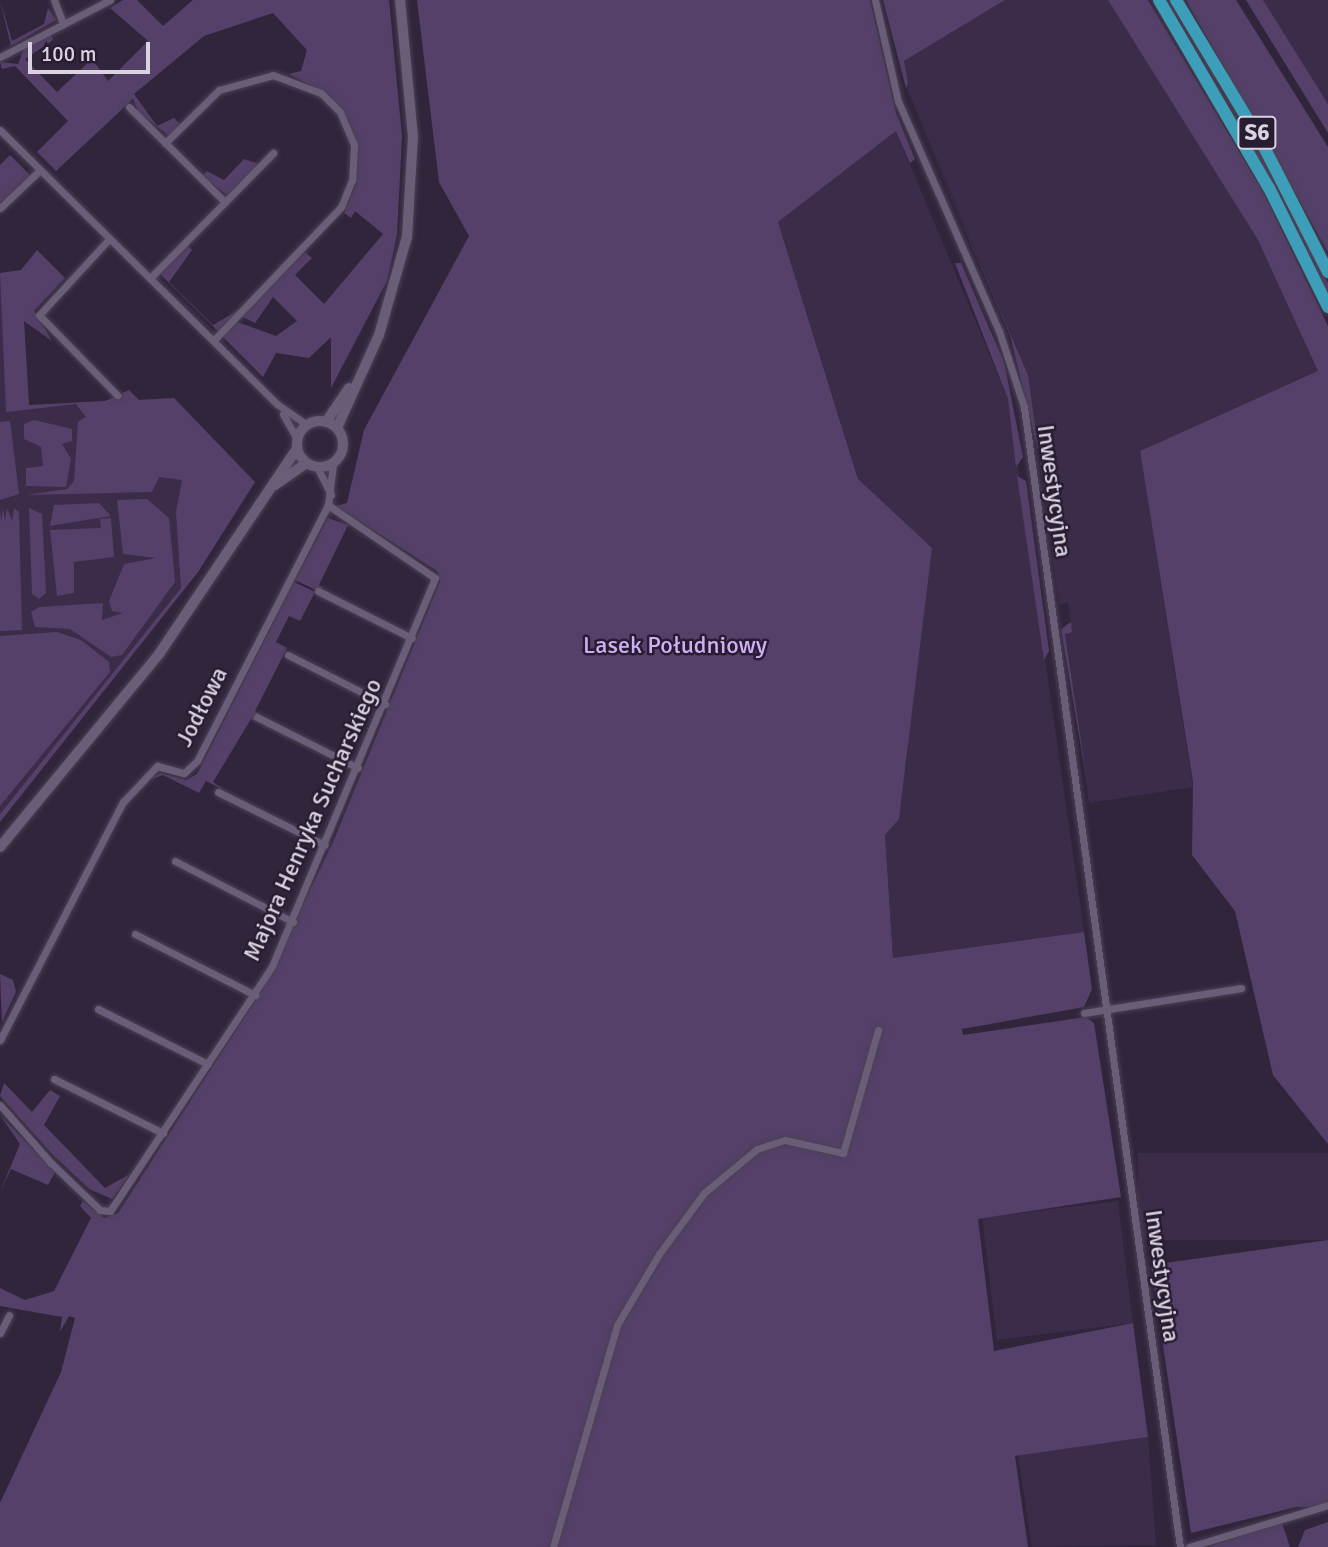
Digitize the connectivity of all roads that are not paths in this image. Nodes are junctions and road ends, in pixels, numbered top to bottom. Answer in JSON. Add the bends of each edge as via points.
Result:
{"nodes":[{"id":1,"x":54,"y":0,"type":"edge"},
{"id":2,"x":110,"y":0,"type":"edge"},
{"id":3,"x":400,"y":0,"type":"edge"},
{"id":4,"x":875,"y":0,"type":"edge"},
{"id":5,"x":1159,"y":0,"type":"edge"},
{"id":6,"x":1176,"y":0,"type":"edge"},
{"id":7,"x":63,"y":24,"type":"junction"},
{"id":8,"x":0,"y":57,"type":"edge"},
{"id":9,"x":128,"y":107,"type":"dead end"},
{"id":10,"x":0,"y":130,"type":"edge"},
{"id":11,"x":165,"y":143,"type":"junction"},
{"id":12,"x":273,"y":153,"type":"dead end"},
{"id":13,"x":40,"y":170,"type":"junction"},
{"id":14,"x":225,"y":202,"type":"junction"},
{"id":15,"x":0,"y":208,"type":"edge"},
{"id":16,"x":109,"y":239,"type":"junction"},
{"id":17,"x":1328,"y":272,"type":"edge"},
{"id":18,"x":150,"y":278,"type":"junction"},
{"id":19,"x":1328,"y":307,"type":"edge"},
{"id":20,"x":213,"y":341,"type":"junction"},
{"id":21,"x":358,"y":377,"type":"junction"},
{"id":22,"x":117,"y":395,"type":"dead end"},
{"id":23,"x":276,"y":404,"type":"junction"},
{"id":24,"x":326,"y":422,"type":"junction"},
{"id":25,"x":307,"y":425,"type":"junction"},
{"id":26,"x":337,"y":428,"type":"junction"},
{"id":27,"x":297,"y":444,"type":"junction"},
{"id":28,"x":306,"y":463,"type":"junction"},
{"id":29,"x":333,"y":464,"type":"junction"},
{"id":30,"x":317,"y":467,"type":"junction"},
{"id":31,"x":267,"y":492,"type":"junction"},
{"id":32,"x":331,"y":495,"type":"junction"},
{"id":33,"x":328,"y":505,"type":"junction"},
{"id":34,"x":318,"y":592,"type":"dead end"},
{"id":35,"x":412,"y":638,"type":"junction"},
{"id":36,"x":288,"y":655,"type":"dead end"},
{"id":37,"x":385,"y":704,"type":"junction"},
{"id":38,"x":257,"y":717,"type":"dead end"},
{"id":39,"x":358,"y":768,"type":"junction"},
{"id":40,"x":218,"y":792,"type":"dead end"},
{"id":41,"x":325,"y":845,"type":"junction"},
{"id":42,"x":0,"y":847,"type":"edge"},
{"id":43,"x":175,"y":861,"type":"dead end"},
{"id":44,"x":293,"y":922,"type":"junction"},
{"id":45,"x":135,"y":934,"type":"dead end"},
{"id":46,"x":1241,"y":988,"type":"dead end"},
{"id":47,"x":255,"y":995,"type":"junction"},
{"id":48,"x":98,"y":1009,"type":"dead end"},
{"id":49,"x":1106,"y":1010,"type":"junction"},
{"id":50,"x":1084,"y":1013,"type":"dead end"},
{"id":51,"x":878,"y":1030,"type":"dead end"},
{"id":52,"x":0,"y":1040,"type":"edge"},
{"id":53,"x":208,"y":1064,"type":"junction"},
{"id":54,"x":54,"y":1079,"type":"dead end"},
{"id":55,"x":0,"y":1105,"type":"edge"},
{"id":56,"x":163,"y":1133,"type":"junction"},
{"id":57,"x":9,"y":1315,"type":"dead end"},
{"id":58,"x":0,"y":1333,"type":"edge"},
{"id":59,"x":1328,"y":1505,"type":"edge"},
{"id":60,"x":553,"y":1547,"type":"edge"},
{"id":61,"x":1180,"y":1547,"type":"edge"},
{"id":62,"x":1189,"y":1547,"type":"edge"}],
"edges":[{"from":1,"to":7,"type":"street"},
{"from":2,"to":7,"type":"street"},
{"from":3,"to":21,"type":"main road","via":[[413,137],[407,237],[379,335]]},
{"from":4,"to":49,"type":"street","name":"Inwestycyjna","via":[[898,102],[999,331],[1024,407]]},
{"from":5,"to":19,"type":"highway","number":"S6","via":[[1269,188]]},
{"from":6,"to":17,"type":"highway","number":"S6","via":[[1262,143]]},
{"from":7,"to":8,"type":"street"},
{"from":9,"to":11,"type":"street"},
{"from":10,"to":13,"type":"street"},
{"from":11,"to":14,"type":"street"},
{"from":11,"to":20,"type":"street","via":[[219,90],[273,75],[321,93],[340,112],[354,145],[352,180],[341,207]]},
{"from":12,"to":14,"type":"street"},
{"from":13,"to":15,"type":"street"},
{"from":13,"to":16,"type":"street"},
{"from":14,"to":18,"type":"street"},
{"from":16,"to":18,"type":"street"},
{"from":16,"to":22,"type":"street","via":[[39,315]]},
{"from":18,"to":20,"type":"street"},
{"from":20,"to":23,"type":"street"},
{"from":21,"to":24,"type":"main road"},
{"from":21,"to":26,"type":"main road"},
{"from":23,"to":25,"type":"street"},
{"from":23,"to":27,"type":"street"},
{"from":24,"to":25,"type":"main road"},
{"from":24,"to":26,"type":"main road"},
{"from":25,"to":27,"type":"main road"},
{"from":26,"to":29,"type":"main road","via":[[344,443]]},
{"from":27,"to":28,"type":"main road"},
{"from":27,"to":31,"type":"main road"},
{"from":28,"to":30,"type":"main road"},
{"from":28,"to":31,"type":"main road"},
{"from":29,"to":30,"type":"main road"},
{"from":29,"to":32,"type":"street","name":"Jodłowa"},
{"from":30,"to":32,"type":"street"},
{"from":31,"to":42,"type":"main road","via":[[159,654]]},
{"from":32,"to":33,"type":"street","name":"Jodłowa"},
{"from":33,"to":35,"type":"street","name":"Majora Henryka Sucharskiego","via":[[435,576]]},
{"from":33,"to":52,"type":"street","name":"Jodłowa","via":[[197,761],[184,773],[157,766],[123,802]]},
{"from":34,"to":35,"type":"street"},
{"from":35,"to":37,"type":"street","name":"Majora Henryka Sucharskiego"},
{"from":36,"to":37,"type":"street"},
{"from":37,"to":39,"type":"street","name":"Majora Henryka Sucharskiego"},
{"from":38,"to":39,"type":"street"},
{"from":39,"to":41,"type":"street","name":"Majora Henryka Sucharskiego"},
{"from":40,"to":41,"type":"street"},
{"from":41,"to":44,"type":"street","name":"Majora Henryka Sucharskiego"},
{"from":43,"to":44,"type":"street"},
{"from":44,"to":47,"type":"street","name":"Majora Henryka Sucharskiego"},
{"from":45,"to":47,"type":"street"},
{"from":46,"to":49,"type":"street"},
{"from":47,"to":53,"type":"street","name":"Majora Henryka Sucharskiego"},
{"from":48,"to":53,"type":"street"},
{"from":49,"to":50,"type":"street"},
{"from":49,"to":61,"type":"street","name":"Inwestycyjna"},
{"from":51,"to":60,"type":"street","via":[[843,1153],[785,1140],[757,1149],[704,1193],[659,1254],[617,1325]]},
{"from":53,"to":56,"type":"street","name":"Majora Henryka Sucharskiego"},
{"from":54,"to":56,"type":"street"},
{"from":55,"to":56,"type":"street","name":"Majora Henryka Sucharskiego","via":[[56,1168],[100,1209],[110,1211]]},
{"from":57,"to":58,"type":"street"},
{"from":59,"to":62,"type":"street"}]}
